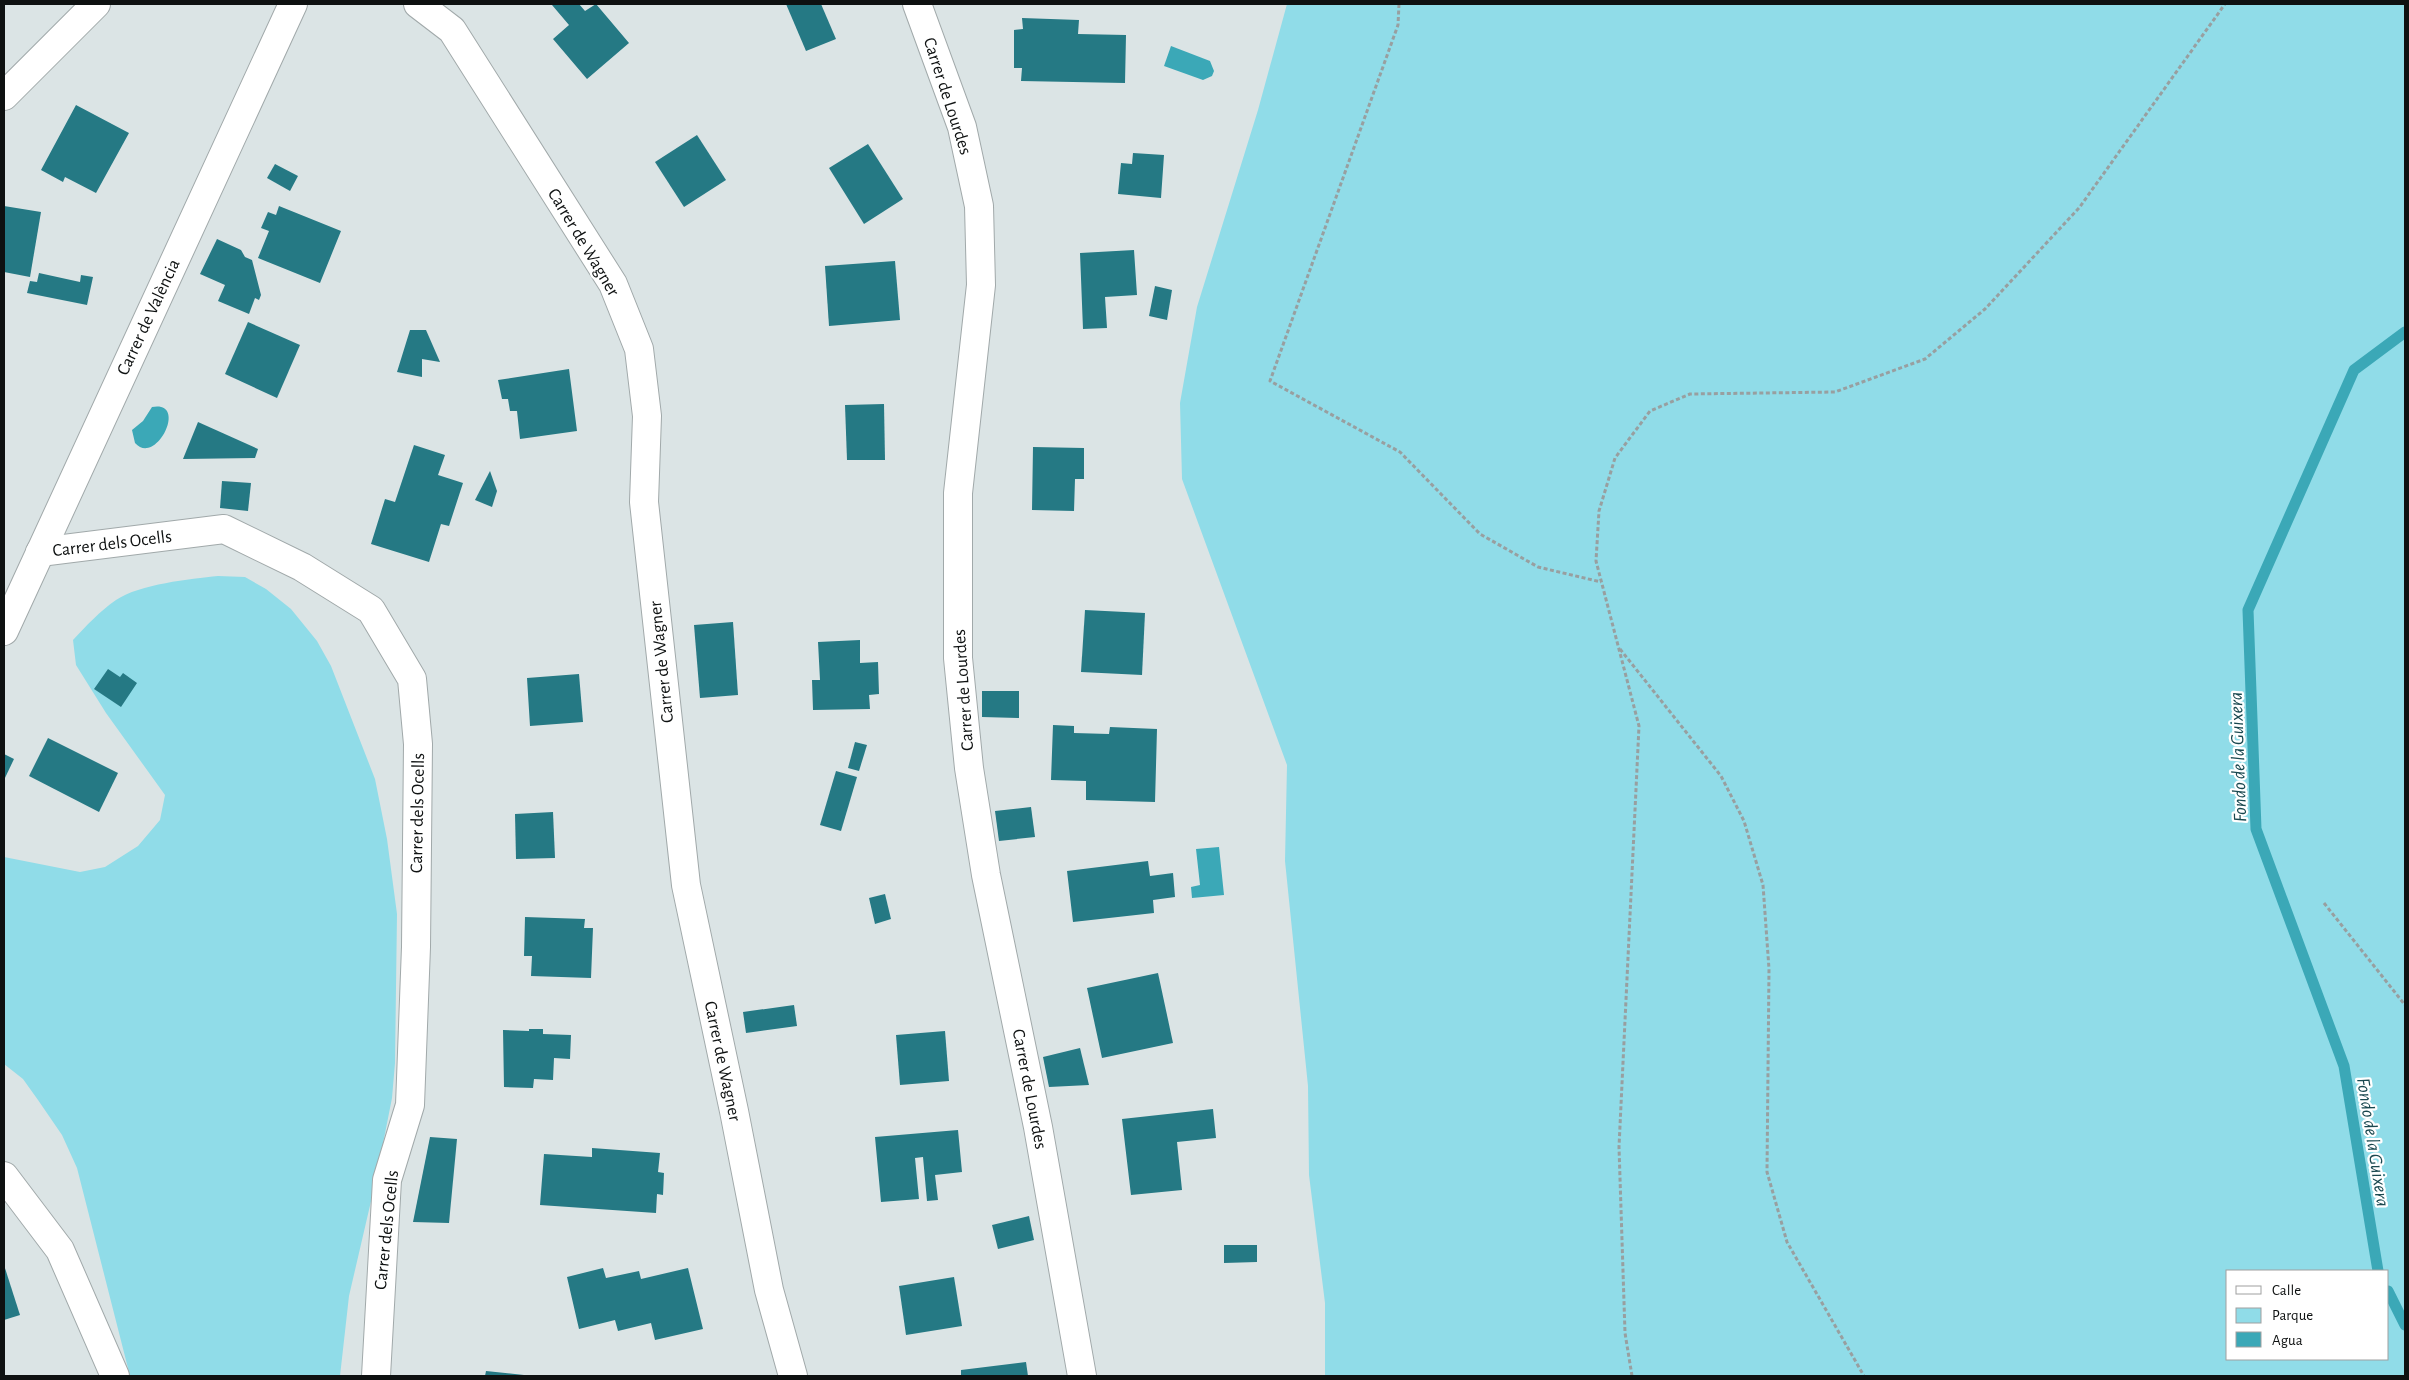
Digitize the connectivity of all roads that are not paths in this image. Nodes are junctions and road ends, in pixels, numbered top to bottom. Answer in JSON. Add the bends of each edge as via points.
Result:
{"nodes":[{"id":1,"x":96,"y":4,"type":"edge"},
{"id":2,"x":293,"y":4,"type":"edge"},
{"id":3,"x":418,"y":4,"type":"edge"},
{"id":4,"x":917,"y":4,"type":"edge"},
{"id":5,"x":4,"y":96,"type":"edge"},
{"id":6,"x":40,"y":552,"type":"junction"},
{"id":7,"x":4,"y":631,"type":"edge"},
{"id":8,"x":4,"y":1176,"type":"edge"},
{"id":9,"x":115,"y":1376,"type":"edge"},
{"id":10,"x":376,"y":1376,"type":"edge"},
{"id":11,"x":793,"y":1376,"type":"edge"},
{"id":12,"x":1082,"y":1376,"type":"edge"}],
"edges":[{"from":1,"to":5,"type":"street"},
{"from":2,"to":6,"type":"street","name":"Carrer de València"},
{"from":3,"to":11,"type":"street","name":"Carrer de Wagner","via":[[452,30],[613,284],[639,350],[647,416],[644,502],[686,885],[769,1290]]},
{"from":4,"to":12,"type":"street","name":"Carrer de Lourdes","via":[[962,127],[979,206],[981,285],[958,493],[958,658],[969,768],[986,875],[1038,1127]]},
{"from":6,"to":7,"type":"street","name":"Carrer de València"},
{"from":6,"to":10,"type":"street","name":"Carrer dels Ocells","via":[[224,530],[302,567],[371,610],[412,679],[418,744],[410,1105],[387,1180]]},
{"from":8,"to":9,"type":"street","via":[[60,1250]]}]}
